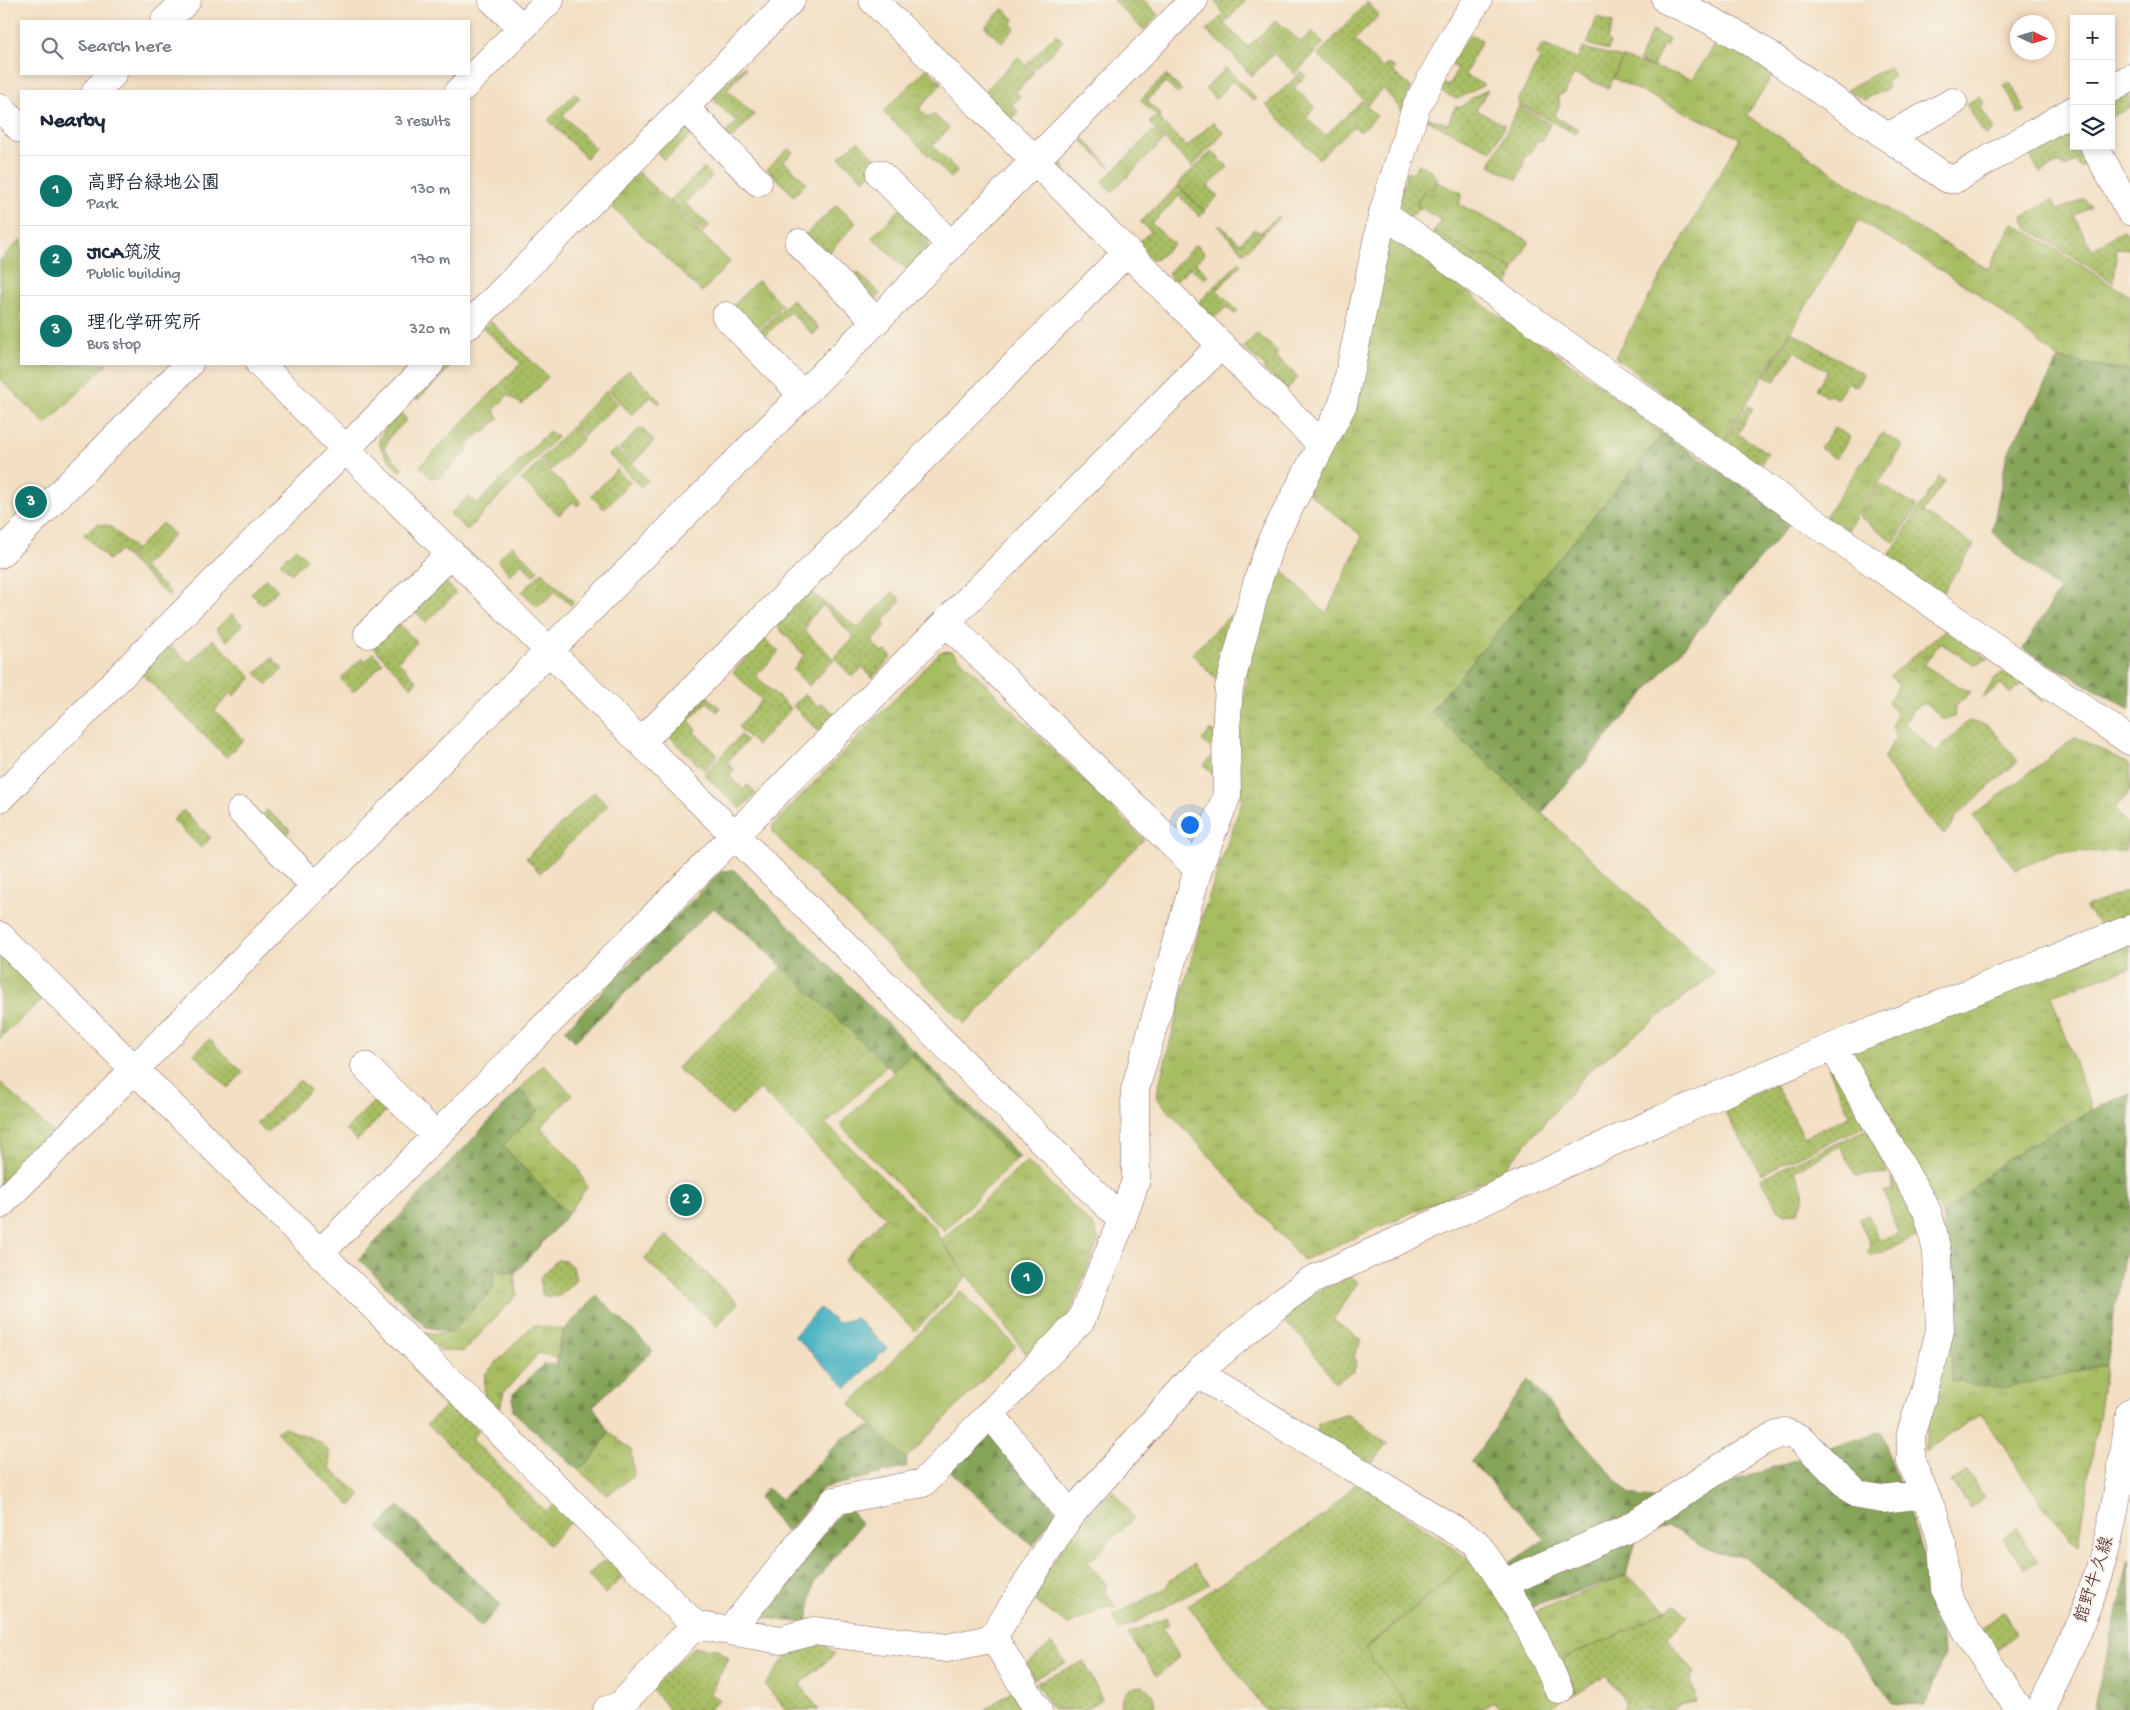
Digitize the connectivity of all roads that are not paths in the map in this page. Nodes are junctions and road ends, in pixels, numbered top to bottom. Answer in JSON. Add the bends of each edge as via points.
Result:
{"nodes":[{"id":1,"x":187,"y":0,"type":"edge"},
{"id":2,"x":493,"y":0,"type":"edge"},
{"id":3,"x":550,"y":0,"type":"edge"},
{"id":4,"x":791,"y":0,"type":"edge"},
{"id":5,"x":873,"y":0,"type":"edge"},
{"id":6,"x":1194,"y":0,"type":"edge"},
{"id":7,"x":1478,"y":0,"type":"edge"},
{"id":8,"x":1666,"y":0,"type":"edge"},
{"id":9,"x":166,"y":20,"type":"edge"},
{"id":10,"x":522,"y":28,"type":"junction"},
{"id":11,"x":112,"y":75,"type":"edge"},
{"id":12,"x":2130,"y":78,"type":"edge"},
{"id":13,"x":2115,"y":87,"type":"edge"},
{"id":14,"x":97,"y":90,"type":"edge"},
{"id":15,"x":461,"y":90,"type":"edge"},
{"id":16,"x":1954,"y":102,"type":"dead end"},
{"id":17,"x":0,"y":108,"type":"edge"},
{"id":18,"x":685,"y":108,"type":"junction"},
{"id":19,"x":2070,"y":112,"type":"edge"},
{"id":20,"x":20,"y":128,"type":"edge"},
{"id":21,"x":1887,"y":137,"type":"junction"},
{"id":22,"x":2096,"y":150,"type":"edge"},
{"id":23,"x":1035,"y":161,"type":"junction"},
{"id":24,"x":880,"y":174,"type":"dead end"},
{"id":25,"x":758,"y":182,"type":"dead end"},
{"id":26,"x":2130,"y":211,"type":"edge"},
{"id":27,"x":1383,"y":213,"type":"junction"},
{"id":28,"x":799,"y":243,"type":"dead end"},
{"id":29,"x":951,"y":245,"type":"junction"},
{"id":30,"x":1126,"y":252,"type":"junction"},
{"id":31,"x":726,"y":316,"type":"dead end"},
{"id":32,"x":876,"y":321,"type":"junction"},
{"id":33,"x":470,"y":324,"type":"edge"},
{"id":34,"x":1221,"y":345,"type":"junction"},
{"id":35,"x":188,"y":365,"type":"edge"},
{"id":36,"x":261,"y":365,"type":"edge"},
{"id":37,"x":429,"y":365,"type":"edge"},
{"id":38,"x":803,"y":395,"type":"junction"},
{"id":39,"x":1321,"y":444,"type":"junction"},
{"id":40,"x":346,"y":449,"type":"junction"},
{"id":41,"x":451,"y":553,"type":"junction"},
{"id":42,"x":0,"y":554,"type":"edge"},
{"id":43,"x":946,"y":622,"type":"junction"},
{"id":44,"x":368,"y":634,"type":"dead end"},
{"id":45,"x":549,"y":650,"type":"junction"},
{"id":46,"x":2130,"y":741,"type":"edge"},
{"id":47,"x":641,"y":742,"type":"junction"},
{"id":48,"x":0,"y":798,"type":"edge"},
{"id":49,"x":241,"y":811,"type":"dead end"},
{"id":50,"x":735,"y":835,"type":"junction"},
{"id":51,"x":1198,"y":869,"type":"junction"},
{"id":52,"x":315,"y":886,"type":"junction"},
{"id":53,"x":2130,"y":929,"type":"edge"},
{"id":54,"x":0,"y":936,"type":"edge"},
{"id":55,"x":1833,"y":1047,"type":"junction"},
{"id":56,"x":365,"y":1066,"type":"dead end"},
{"id":57,"x":134,"y":1068,"type":"junction"},
{"id":58,"x":436,"y":1136,"type":"junction"},
{"id":59,"x":0,"y":1205,"type":"edge"},
{"id":60,"x":1122,"y":1220,"type":"junction"},
{"id":61,"x":320,"y":1253,"type":"junction"},
{"id":62,"x":1197,"y":1373,"type":"junction"},
{"id":63,"x":2130,"y":1412,"type":"edge"},
{"id":64,"x":990,"y":1413,"type":"junction"},
{"id":65,"x":1925,"y":1494,"type":"junction"},
{"id":66,"x":1070,"y":1515,"type":"junction"},
{"id":67,"x":1504,"y":1583,"type":"junction"},
{"id":68,"x":695,"y":1625,"type":"junction"},
{"id":69,"x":730,"y":1631,"type":"junction"},
{"id":70,"x":993,"y":1637,"type":"junction"},
{"id":71,"x":1559,"y":1690,"type":"dead end"},
{"id":72,"x":607,"y":1710,"type":"edge"},
{"id":73,"x":1038,"y":1710,"type":"edge"},
{"id":74,"x":2020,"y":1710,"type":"edge"},
{"id":75,"x":2040,"y":1710,"type":"edge"}],
"edges":[{"from":1,"to":9,"type":"street"},
{"from":2,"to":10,"type":"street"},
{"from":3,"to":10,"type":"street"},
{"from":4,"to":18,"type":"street"},
{"from":5,"to":23,"type":"street"},
{"from":6,"to":23,"type":"street"},
{"from":7,"to":27,"type":"street","via":[[1458,29],[1416,107]]},
{"from":8,"to":21,"type":"street","via":[[1749,41]]},
{"from":10,"to":15,"type":"street"},
{"from":11,"to":14,"type":"street"},
{"from":12,"to":13,"type":"street"},
{"from":16,"to":21,"type":"street"},
{"from":17,"to":20,"type":"street"},
{"from":18,"to":25,"type":"street"},
{"from":18,"to":33,"type":"street"},
{"from":19,"to":21,"type":"street","via":[[1955,179],[1938,174]]},
{"from":22,"to":26,"type":"street"},
{"from":23,"to":29,"type":"street"},
{"from":23,"to":30,"type":"street"},
{"from":24,"to":29,"type":"street"},
{"from":27,"to":39,"type":"street","via":[[1343,404]]},
{"from":27,"to":46,"type":"street","via":[[1810,519]]},
{"from":28,"to":32,"type":"street"},
{"from":29,"to":32,"type":"street"},
{"from":30,"to":34,"type":"street"},
{"from":30,"to":47,"type":"street"},
{"from":31,"to":38,"type":"street"},
{"from":32,"to":38,"type":"street"},
{"from":34,"to":39,"type":"street"},
{"from":34,"to":43,"type":"street"},
{"from":35,"to":42,"type":"street"},
{"from":36,"to":40,"type":"street"},
{"from":37,"to":40,"type":"street"},
{"from":38,"to":45,"type":"street"},
{"from":39,"to":51,"type":"street","via":[[1272,540],[1258,580],[1229,688],[1227,795]]},
{"from":40,"to":41,"type":"street"},
{"from":40,"to":48,"type":"street"},
{"from":41,"to":44,"type":"street"},
{"from":41,"to":45,"type":"street"},
{"from":43,"to":50,"type":"street"},
{"from":43,"to":51,"type":"street"},
{"from":45,"to":47,"type":"street"},
{"from":45,"to":52,"type":"street"},
{"from":47,"to":50,"type":"street"},
{"from":49,"to":52,"type":"street"},
{"from":50,"to":58,"type":"street"},
{"from":50,"to":60,"type":"street"},
{"from":51,"to":60,"type":"street","via":[[1135,1090],[1136,1180]]},
{"from":52,"to":57,"type":"street"},
{"from":53,"to":55,"type":"street"},
{"from":54,"to":57,"type":"street"},
{"from":55,"to":62,"type":"street","via":[[1662,1119],[1310,1281],[1280,1302]]},
{"from":55,"to":65,"type":"street","via":[[1927,1211],[1933,1232],[1940,1330],[1910,1433],[1911,1462]]},
{"from":56,"to":58,"type":"street"},
{"from":57,"to":59,"type":"street"},
{"from":57,"to":61,"type":"street"},
{"from":58,"to":61,"type":"street"},
{"from":60,"to":64,"type":"street","via":[[1081,1320]]},
{"from":61,"to":68,"type":"street"},
{"from":62,"to":66,"type":"street"},
{"from":62,"to":67,"type":"street","via":[[1476,1543]]},
{"from":63,"to":75,"type":"street","name":"館野牛久線","via":[[2122,1469],[2102,1559],[2068,1653]]},
{"from":64,"to":66,"type":"street"},
{"from":64,"to":69,"type":"street","via":[[923,1483],[834,1501]]},
{"from":65,"to":67,"type":"street","via":[[1882,1499],[1858,1495],[1799,1438],[1784,1432],[1761,1442],[1625,1530]]},
{"from":65,"to":74,"type":"street","via":[[1942,1543],[1945,1589],[1967,1630]]},
{"from":66,"to":70,"type":"street"},
{"from":67,"to":71,"type":"street"},
{"from":68,"to":69,"type":"street"},
{"from":68,"to":72,"type":"street","via":[[620,1706]]},
{"from":69,"to":70,"type":"street","via":[[781,1640],[814,1631],[947,1648]]},
{"from":70,"to":73,"type":"street"}]}
